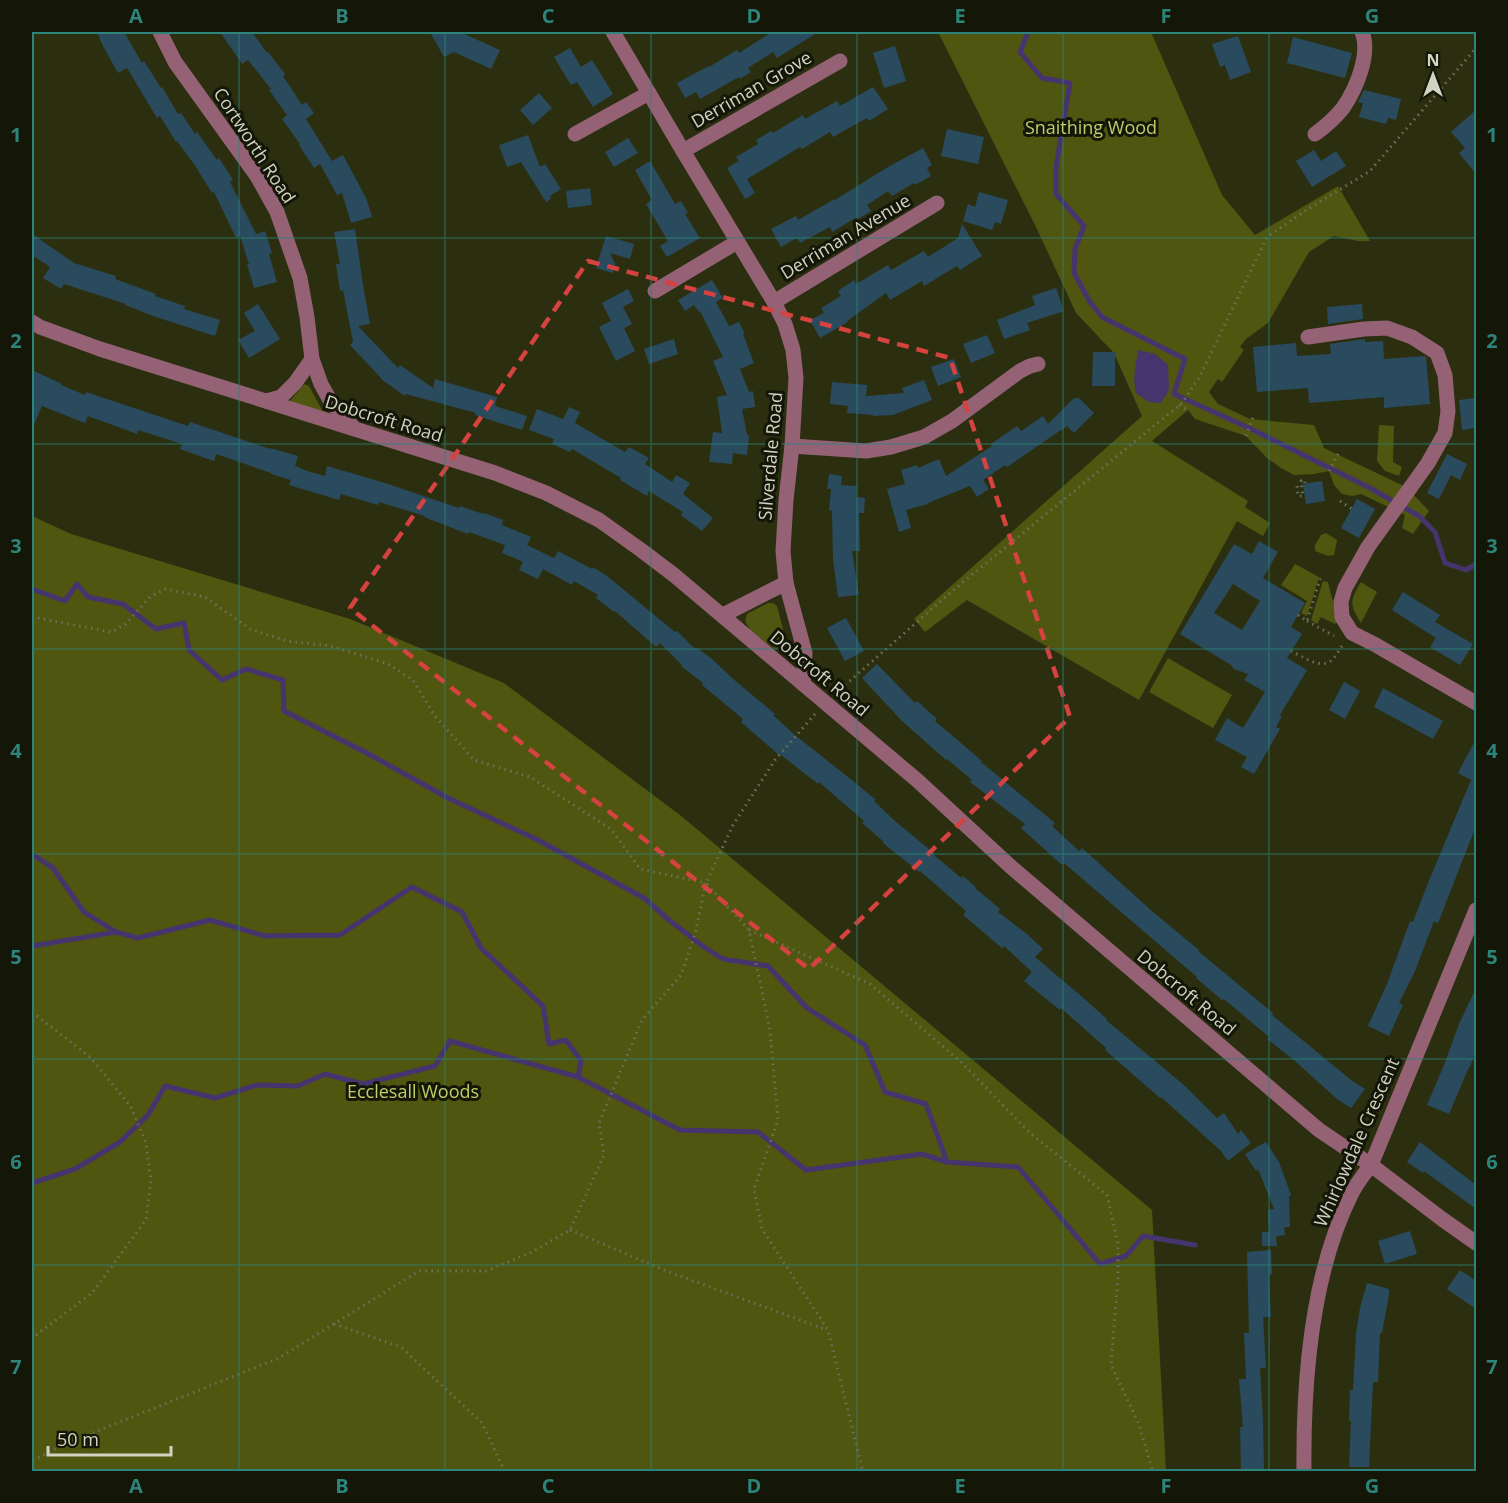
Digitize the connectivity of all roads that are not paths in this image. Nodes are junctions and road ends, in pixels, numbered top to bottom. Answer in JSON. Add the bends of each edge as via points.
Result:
{"nodes":[{"id":1,"x":160,"y":32,"type":"edge"},
{"id":2,"x":613,"y":32,"type":"edge"},
{"id":3,"x":1362,"y":32,"type":"edge"},
{"id":4,"x":840,"y":61,"type":"dead end"},
{"id":5,"x":649,"y":93,"type":"junction"},
{"id":6,"x":575,"y":134,"type":"dead end"},
{"id":7,"x":1315,"y":134,"type":"dead end"},
{"id":8,"x":683,"y":151,"type":"junction"},
{"id":9,"x":937,"y":203,"type":"dead end"},
{"id":10,"x":737,"y":242,"type":"junction"},
{"id":11,"x":655,"y":291,"type":"dead end"},
{"id":12,"x":774,"y":302,"type":"junction"},
{"id":13,"x":32,"y":322,"type":"edge"},
{"id":14,"x":1308,"y":337,"type":"dead end"},
{"id":15,"x":312,"y":359,"type":"junction"},
{"id":16,"x":1038,"y":364,"type":"dead end"},
{"id":17,"x":266,"y":401,"type":"junction"},
{"id":18,"x":355,"y":429,"type":"junction"},
{"id":19,"x":792,"y":446,"type":"junction"},
{"id":20,"x":786,"y":583,"type":"junction"},
{"id":21,"x":723,"y":615,"type":"junction"},
{"id":22,"x":803,"y":684,"type":"junction"},
{"id":23,"x":1476,"y":703,"type":"edge"},
{"id":24,"x":1476,"y":910,"type":"edge"},
{"id":25,"x":1371,"y":1165,"type":"junction"},
{"id":26,"x":1476,"y":1242,"type":"edge"},
{"id":27,"x":1304,"y":1472,"type":"edge"}],
"edges":[{"from":1,"to":15,"type":"street","name":"Cortworth Road","via":[[175,62],[257,176],[277,212],[300,278]]},
{"from":2,"to":5,"type":"street","name":"Silverdale Road"},
{"from":3,"to":7,"type":"street","via":[[1365,51],[1353,91],[1329,124]]},
{"from":4,"to":8,"type":"street","name":"Derriman Grove"},
{"from":5,"to":6,"type":"street"},
{"from":5,"to":8,"type":"street","name":"Silverdale Road"},
{"from":8,"to":10,"type":"street","name":"Silverdale Road"},
{"from":9,"to":12,"type":"street","name":"Derriman Avenue"},
{"from":10,"to":11,"type":"street"},
{"from":10,"to":12,"type":"street","name":"Silverdale Road"},
{"from":12,"to":19,"type":"street","name":"Silverdale Road","via":[[793,350],[796,378]]},
{"from":13,"to":17,"type":"street","name":"Dobcroft Road","via":[[100,349]]},
{"from":14,"to":23,"type":"street","via":[[1387,328],[1412,337],[1437,353],[1445,375],[1445,433],[1345,588],[1342,617],[1349,638],[1374,644]]},
{"from":15,"to":17,"type":"street","via":[[281,397]]},
{"from":15,"to":18,"type":"street","name":"Cortworth Road","via":[[332,404]]},
{"from":16,"to":19,"type":"street","via":[[1020,371],[924,437],[866,451]]},
{"from":17,"to":18,"type":"street","name":"Dobcroft Road"},
{"from":18,"to":21,"type":"street","name":"Dobcroft Road","via":[[495,473],[578,509],[641,550]]},
{"from":19,"to":20,"type":"street","name":"Silverdale Road","via":[[783,550]]},
{"from":20,"to":21,"type":"street"},
{"from":20,"to":22,"type":"street","name":"Silverdale Road","via":[[805,653]]},
{"from":21,"to":22,"type":"street","name":"Dobcroft Road"},
{"from":22,"to":25,"type":"street","name":"Dobcroft Road","via":[[1281,1098]]},
{"from":24,"to":25,"type":"street","name":"Whirlowdale Crescent"},
{"from":25,"to":26,"type":"street","name":"Dobcroft Road"},
{"from":25,"to":27,"type":"street","name":"Whirlowdale Crescent","via":[[1352,1192],[1337,1225],[1318,1290],[1308,1370]]}]}
